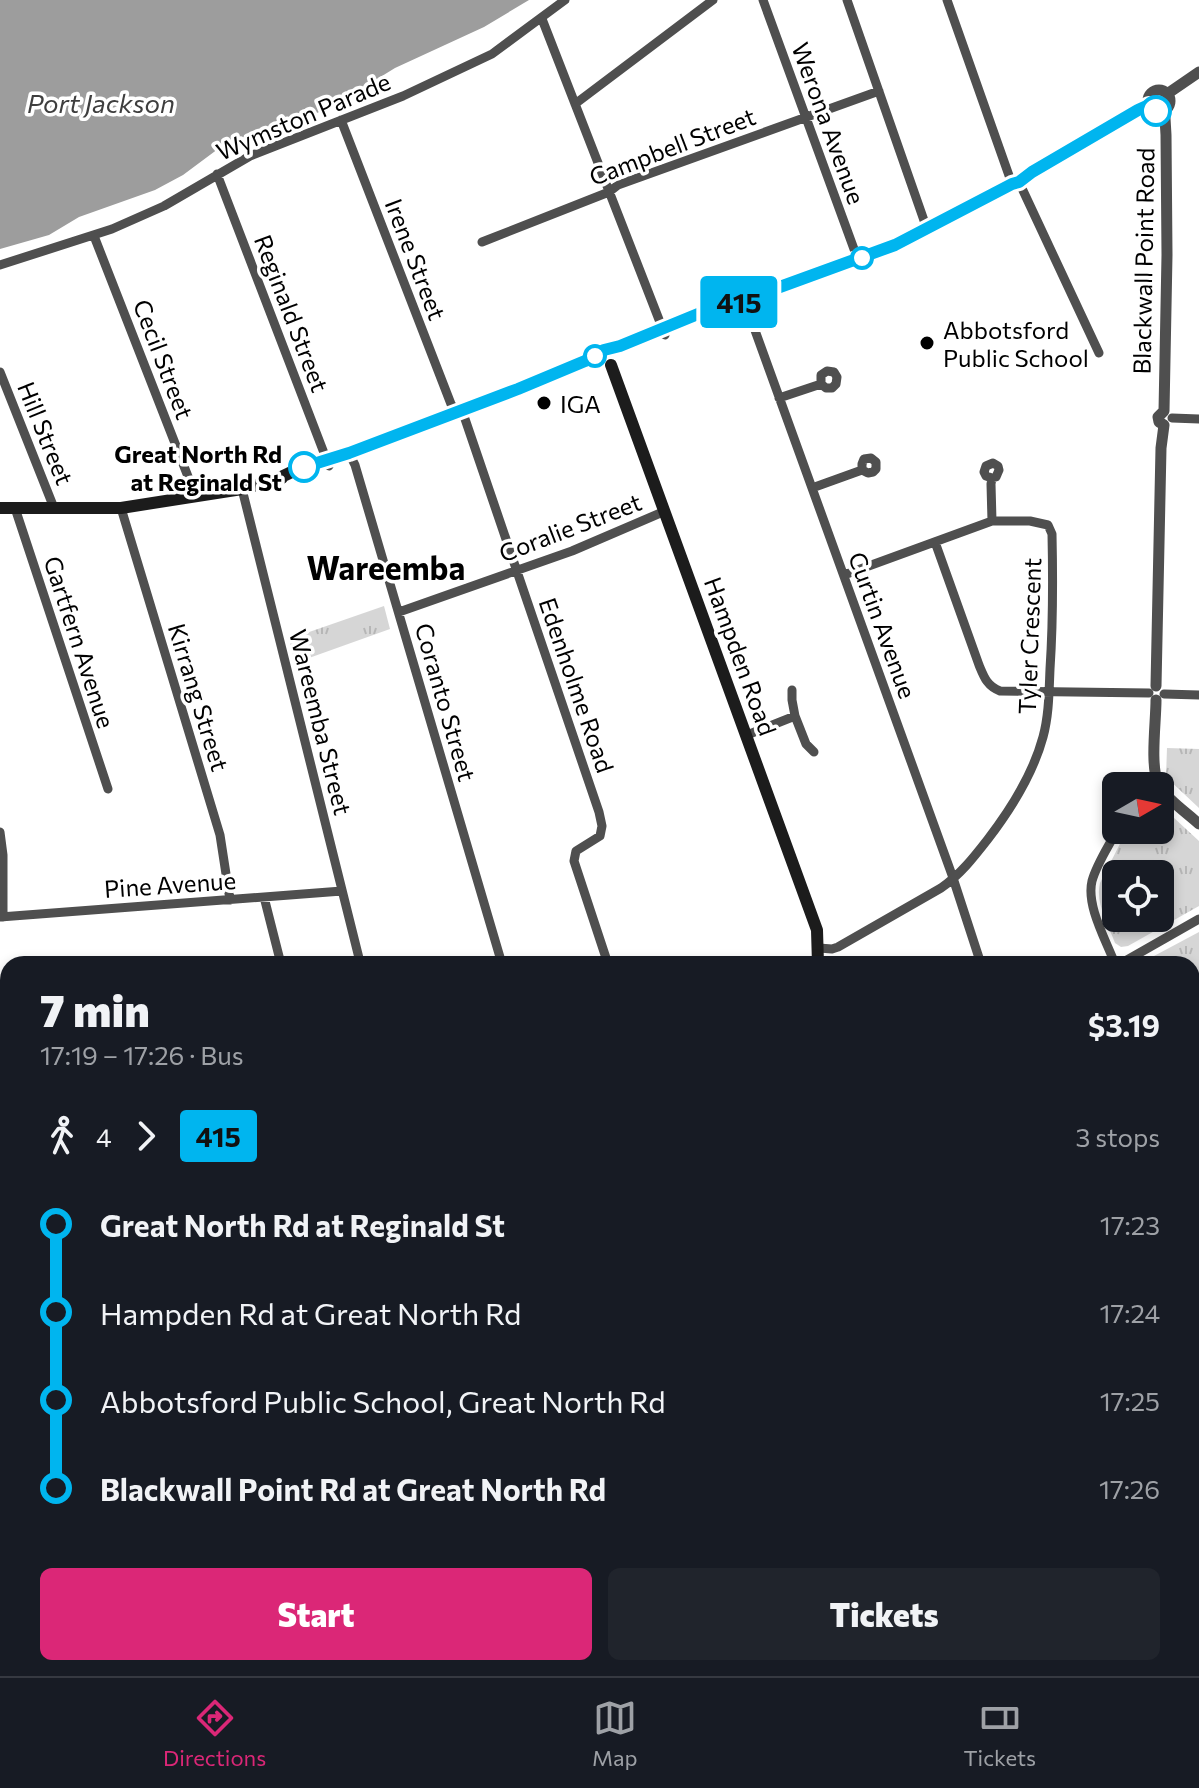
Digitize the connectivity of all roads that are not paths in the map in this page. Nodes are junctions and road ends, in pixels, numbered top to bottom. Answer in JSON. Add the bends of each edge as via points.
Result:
{"nodes":[{"id":1,"x":565,"y":0,"type":"edge"},
{"id":2,"x":713,"y":0,"type":"edge"},
{"id":3,"x":763,"y":0,"type":"edge"},
{"id":4,"x":847,"y":0,"type":"edge"},
{"id":5,"x":947,"y":0,"type":"edge"},
{"id":6,"x":542,"y":19,"type":"junction"},
{"id":7,"x":1199,"y":72,"type":"edge"},
{"id":8,"x":879,"y":91,"type":"junction"},
{"id":9,"x":1167,"y":94,"type":"junction"},
{"id":10,"x":575,"y":104,"type":"junction"},
{"id":11,"x":1149,"y":105,"type":"junction"},
{"id":12,"x":1162,"y":111,"type":"junction"},
{"id":13,"x":806,"y":117,"type":"junction"},
{"id":14,"x":341,"y":120,"type":"junction"},
{"id":15,"x":217,"y":174,"type":"junction"},
{"id":16,"x":1015,"y":183,"type":"junction"},
{"id":17,"x":609,"y":192,"type":"junction"},
{"id":18,"x":927,"y":229,"type":"junction"},
{"id":19,"x":94,"y":236,"type":"junction"},
{"id":20,"x":482,"y":242,"type":"dead end"},
{"id":21,"x":858,"y":260,"type":"junction"},
{"id":22,"x":0,"y":265,"type":"edge"},
{"id":23,"x":744,"y":300,"type":"junction"},
{"id":24,"x":663,"y":332,"type":"junction"},
{"id":25,"x":1099,"y":353,"type":"dead end"},
{"id":26,"x":607,"y":358,"type":"junction"},
{"id":27,"x":0,"y":372,"type":"edge"},
{"id":28,"x":821,"y":384,"type":"dead end"},
{"id":29,"x":779,"y":398,"type":"junction"},
{"id":30,"x":460,"y":414,"type":"junction"},
{"id":31,"x":1166,"y":418,"type":"junction"},
{"id":32,"x":1199,"y":419,"type":"edge"},
{"id":33,"x":351,"y":456,"type":"junction"},
{"id":34,"x":328,"y":463,"type":"junction"},
{"id":35,"x":862,"y":470,"type":"dead end"},
{"id":36,"x":992,"y":478,"type":"dead end"},
{"id":37,"x":812,"y":488,"type":"junction"},
{"id":38,"x":242,"y":489,"type":"junction"},
{"id":39,"x":196,"y":497,"type":"junction"},
{"id":40,"x":0,"y":508,"type":"edge"},
{"id":41,"x":15,"y":508,"type":"junction"},
{"id":42,"x":54,"y":508,"type":"junction"},
{"id":43,"x":121,"y":508,"type":"junction"},
{"id":44,"x":665,"y":511,"type":"junction"},
{"id":45,"x":992,"y":521,"type":"junction"},
{"id":46,"x":935,"y":542,"type":"junction"},
{"id":47,"x":517,"y":570,"type":"junction"},
{"id":48,"x":844,"y":575,"type":"junction"},
{"id":49,"x":399,"y":612,"type":"junction"},
{"id":50,"x":792,"y":690,"type":"dead end"},
{"id":51,"x":1049,"y":692,"type":"junction"},
{"id":52,"x":1156,"y":693,"type":"junction"},
{"id":53,"x":1199,"y":695,"type":"edge"},
{"id":54,"x":795,"y":716,"type":"junction"},
{"id":55,"x":747,"y":735,"type":"junction"},
{"id":56,"x":814,"y":752,"type":"dead end"},
{"id":57,"x":108,"y":789,"type":"dead end"},
{"id":58,"x":1199,"y":824,"type":"edge"},
{"id":59,"x":0,"y":832,"type":"edge"},
{"id":60,"x":1110,"y":844,"type":"edge"},
{"id":61,"x":954,"y":879,"type":"junction"},
{"id":62,"x":342,"y":891,"type":"junction"},
{"id":63,"x":264,"y":897,"type":"junction"},
{"id":64,"x":230,"y":900,"type":"junction"},
{"id":65,"x":2,"y":917,"type":"edge"},
{"id":66,"x":1199,"y":919,"type":"edge"},
{"id":67,"x":819,"y":948,"type":"junction"},
{"id":68,"x":279,"y":956,"type":"edge"},
{"id":69,"x":358,"y":956,"type":"edge"},
{"id":70,"x":500,"y":956,"type":"edge"},
{"id":71,"x":605,"y":956,"type":"edge"},
{"id":72,"x":818,"y":956,"type":"edge"},
{"id":73,"x":978,"y":956,"type":"edge"},
{"id":74,"x":1114,"y":956,"type":"edge"},
{"id":75,"x":1132,"y":956,"type":"edge"}],
"edges":[{"from":1,"to":6,"type":"street","name":"Wymston Parade"},
{"from":2,"to":10,"type":"street"},
{"from":3,"to":13,"type":"street","name":"Werona Avenue"},
{"from":4,"to":8,"type":"street"},
{"from":5,"to":16,"type":"street"},
{"from":6,"to":10,"type":"street"},
{"from":6,"to":14,"type":"street","name":"Wymston Parade","via":[[492,54]]},
{"from":7,"to":9,"type":"street"},
{"from":8,"to":13,"type":"street","name":"Campbell Street"},
{"from":8,"to":18,"type":"street"},
{"from":9,"to":11,"type":"street","via":[[1152,92]]},
{"from":9,"to":12,"type":"street","via":[[1169,104]]},
{"from":10,"to":17,"type":"street"},
{"from":11,"to":12,"type":"street"},
{"from":11,"to":16,"type":"main road"},
{"from":12,"to":31,"type":"street","name":"Blackwall Point Road"},
{"from":13,"to":17,"type":"street","name":"Campbell Street"},
{"from":13,"to":21,"type":"street","name":"Werona Avenue"},
{"from":14,"to":15,"type":"street","name":"Wymston Parade"},
{"from":14,"to":30,"type":"street","name":"Irene Street","via":[[445,390]]},
{"from":15,"to":19,"type":"street","name":"Wymston Parade","via":[[164,206]]},
{"from":15,"to":34,"type":"street","name":"Reginald Street"},
{"from":16,"to":18,"type":"main road"},
{"from":16,"to":25,"type":"street"},
{"from":17,"to":20,"type":"street","name":"Campbell Street"},
{"from":17,"to":24,"type":"street"},
{"from":18,"to":21,"type":"main road"},
{"from":19,"to":22,"type":"street","name":"Wymston Parade"},
{"from":19,"to":39,"type":"street","name":"Cecil Street"},
{"from":21,"to":23,"type":"main road"},
{"from":23,"to":24,"type":"main road"},
{"from":23,"to":29,"type":"street","name":"Curtin Avenue"},
{"from":24,"to":26,"type":"main road"},
{"from":26,"to":30,"type":"main road","via":[[558,372]]},
{"from":26,"to":44,"type":"main road","name":"Hampden Road"},
{"from":27,"to":42,"type":"street","name":"Hill Street"},
{"from":28,"to":29,"type":"street"},
{"from":29,"to":37,"type":"street","name":"Curtin Avenue"},
{"from":30,"to":33,"type":"main road"},
{"from":30,"to":47,"type":"street","name":"Edenholme Road"},
{"from":31,"to":32,"type":"street"},
{"from":31,"to":52,"type":"street","name":"Blackwall Point Road"},
{"from":33,"to":34,"type":"main road"},
{"from":33,"to":49,"type":"street","name":"Coranto Street"},
{"from":34,"to":38,"type":"main road"},
{"from":35,"to":37,"type":"street"},
{"from":36,"to":45,"type":"street"},
{"from":37,"to":48,"type":"street","name":"Curtin Avenue"},
{"from":38,"to":39,"type":"main road"},
{"from":38,"to":62,"type":"street","name":"Wareemba Street"},
{"from":39,"to":43,"type":"main road"},
{"from":40,"to":41,"type":"main road"},
{"from":41,"to":42,"type":"main road"},
{"from":41,"to":57,"type":"street","name":"Gartfern Avenue"},
{"from":42,"to":43,"type":"main road"},
{"from":43,"to":64,"type":"street","name":"Kirrang Street","via":[[220,835]]},
{"from":44,"to":47,"type":"street","name":"Coralie Street"},
{"from":44,"to":55,"type":"main road","name":"Hampden Road"},
{"from":45,"to":46,"type":"street","name":"Tyler Crescent"},
{"from":45,"to":51,"type":"street","name":"Tyler Crescent","via":[[1037,522],[1048,525],[1052,534]]},
{"from":46,"to":48,"type":"street","name":"Tyler Crescent"},
{"from":46,"to":51,"type":"street","via":[[986,681],[1000,691]]},
{"from":47,"to":49,"type":"street","name":"Coralie Street"},
{"from":47,"to":71,"type":"street","name":"Edenholme Road","via":[[601,818],[600,836],[574,857]]},
{"from":48,"to":61,"type":"street","name":"Curtin Avenue"},
{"from":49,"to":70,"type":"street","name":"Coranto Street"},
{"from":50,"to":54,"type":"street"},
{"from":51,"to":52,"type":"street"},
{"from":51,"to":61,"type":"street","name":"Tyler Crescent","via":[[1044,732],[1030,771],[1006,815]]},
{"from":52,"to":53,"type":"street"},
{"from":52,"to":58,"type":"street","name":"Blackwall Point Road","via":[[1157,779]]},
{"from":54,"to":55,"type":"street"},
{"from":54,"to":56,"type":"street"},
{"from":55,"to":67,"type":"main road","name":"Hampden Road"},
{"from":59,"to":65,"type":"street"},
{"from":60,"to":74,"type":"street","via":[[1090,894]]},
{"from":61,"to":67,"type":"street","name":"Tyler Crescent","via":[[838,947]]},
{"from":61,"to":73,"type":"street","name":"Curtin Avenue"},
{"from":62,"to":63,"type":"street","name":"Pine Avenue"},
{"from":62,"to":69,"type":"street","name":"Wareemba Street"},
{"from":63,"to":64,"type":"street","name":"Pine Avenue"},
{"from":63,"to":68,"type":"street"},
{"from":64,"to":65,"type":"street","name":"Pine Avenue"},
{"from":66,"to":75,"type":"street"},
{"from":67,"to":72,"type":"main road","name":"Hampden Road"}]}
